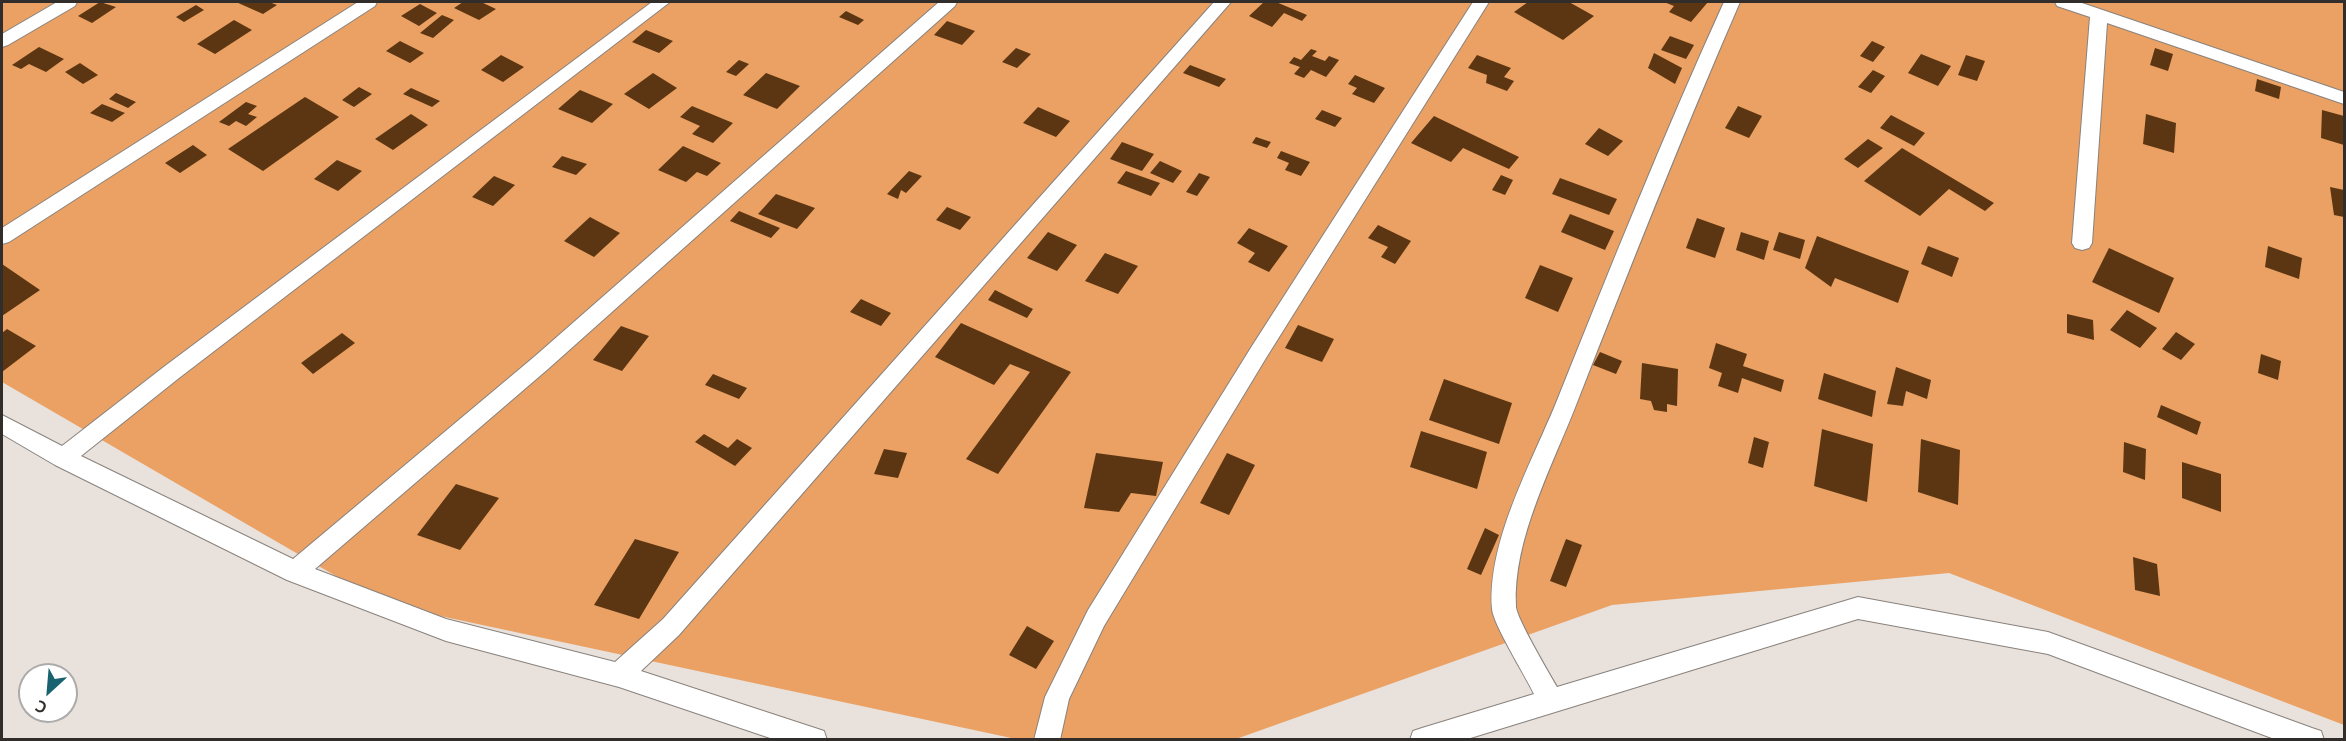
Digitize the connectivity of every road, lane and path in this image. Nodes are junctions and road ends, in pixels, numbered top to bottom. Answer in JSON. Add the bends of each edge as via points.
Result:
{"nodes":[{"id":1,"x":69,"y":2,"type":"edge"},
{"id":2,"x":369,"y":2,"type":"edge"},
{"id":3,"x":662,"y":2,"type":"edge"},
{"id":4,"x":949,"y":2,"type":"edge"},
{"id":5,"x":1223,"y":2,"type":"edge"},
{"id":6,"x":1481,"y":2,"type":"edge"},
{"id":7,"x":1732,"y":2,"type":"edge"},
{"id":8,"x":2063,"y":2,"type":"edge"},
{"id":9,"x":2099,"y":14,"type":"junction"},
{"id":10,"x":2,"y":41,"type":"edge"},
{"id":11,"x":2344,"y":98,"type":"edge"},
{"id":12,"x":2,"y":237,"type":"edge"},
{"id":13,"x":2082,"y":243,"type":"dead end"},
{"id":14,"x":2,"y":424,"type":"edge"},
{"id":15,"x":63,"y":458,"type":"junction"},
{"id":16,"x":295,"y":572,"type":"junction"},
{"id":17,"x":619,"y":675,"type":"junction"},
{"id":18,"x":1550,"y":699,"type":"junction"},
{"id":19,"x":815,"y":740,"type":"edge"},
{"id":20,"x":1047,"y":740,"type":"edge"},
{"id":21,"x":1422,"y":740,"type":"edge"},
{"id":22,"x":2312,"y":740,"type":"edge"}],
"edges":[{"from":1,"to":10,"type":"lane"},
{"from":2,"to":12,"type":"lane"},
{"from":3,"to":15,"type":"lane"},
{"from":4,"to":16,"type":"lane","via":[[541,363]]},
{"from":5,"to":17,"type":"lane","via":[[671,627]]},
{"from":6,"to":20,"type":"lane","via":[[1096,618],[1057,697]]},
{"from":7,"to":18,"type":"lane","via":[[1593,336],[1508,560],[1502,597],[1504,612]]},
{"from":8,"to":9,"type":"lane"},
{"from":9,"to":11,"type":"lane"},
{"from":9,"to":13,"type":"lane"},
{"from":14,"to":15,"type":"lane"},
{"from":15,"to":16,"type":"lane"},
{"from":16,"to":17,"type":"lane","via":[[446,630]]},
{"from":17,"to":19,"type":"lane"},
{"from":18,"to":21,"type":"lane"},
{"from":18,"to":22,"type":"lane","via":[[1858,608],[2048,643]]}]}
